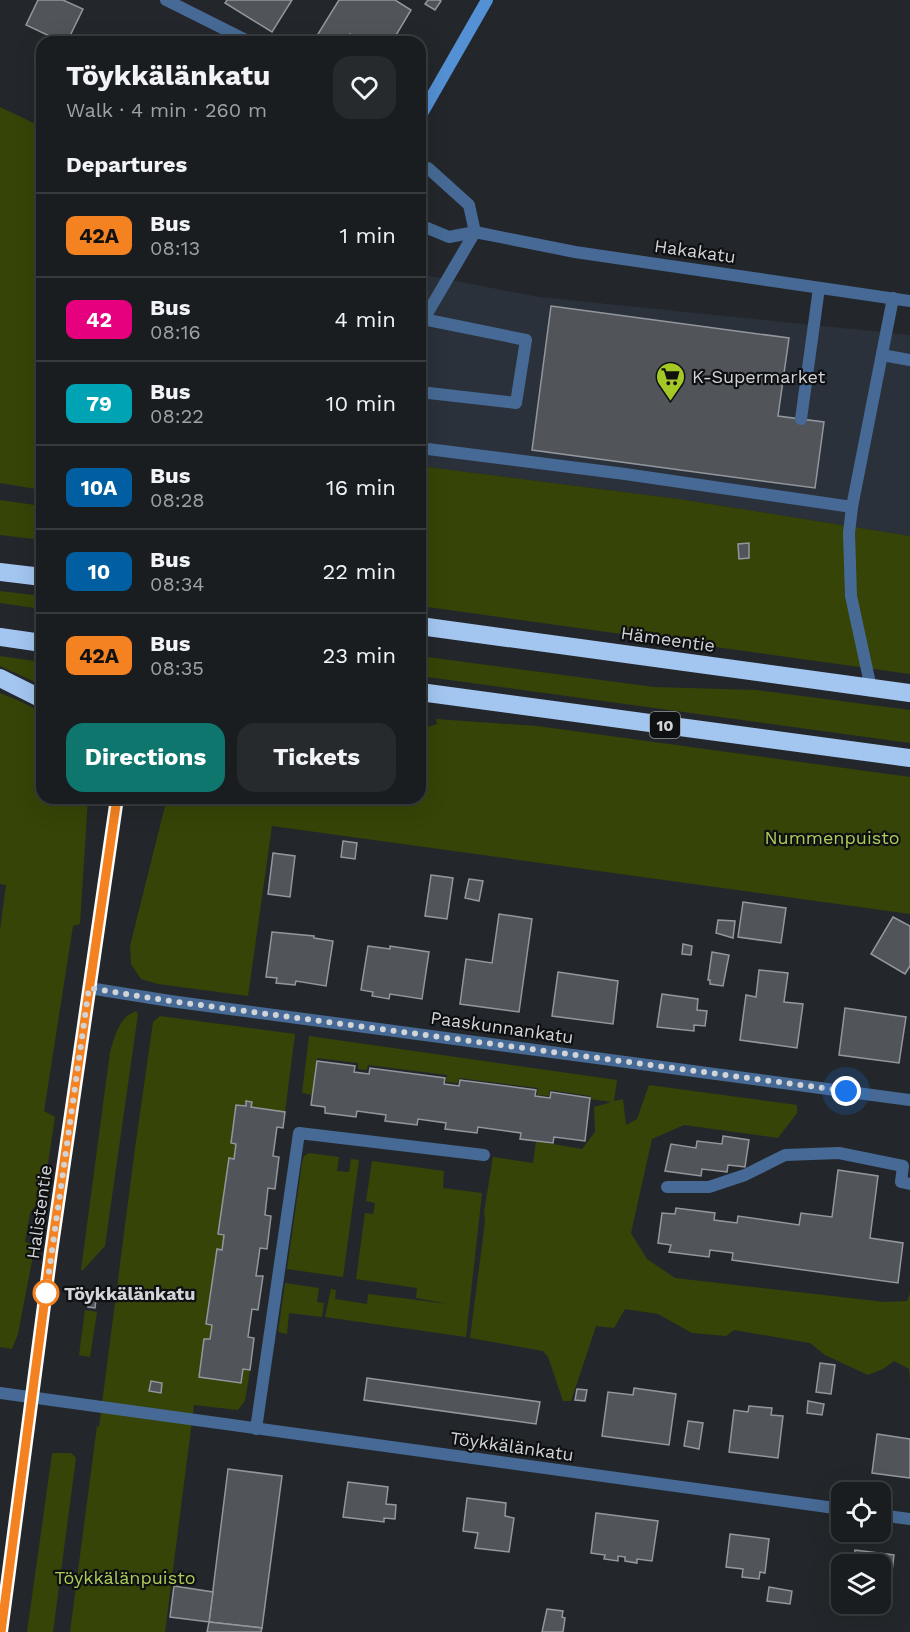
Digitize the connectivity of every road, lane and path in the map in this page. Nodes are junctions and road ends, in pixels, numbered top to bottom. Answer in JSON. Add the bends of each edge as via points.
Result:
{"nodes":[{"id":1,"x":166,"y":0,"type":"edge"},
{"id":2,"x":487,"y":0,"type":"edge"},
{"id":3,"x":238,"y":36,"type":"edge"},
{"id":4,"x":426,"y":107,"type":"edge"},
{"id":5,"x":426,"y":168,"type":"edge"},
{"id":6,"x":426,"y":227,"type":"edge"},
{"id":7,"x":475,"y":232,"type":"junction"},
{"id":8,"x":819,"y":288,"type":"junction"},
{"id":9,"x":893,"y":298,"type":"junction"},
{"id":10,"x":910,"y":301,"type":"edge"},
{"id":11,"x":426,"y":315,"type":"edge"},
{"id":12,"x":426,"y":323,"type":"edge"},
{"id":13,"x":882,"y":355,"type":"junction"},
{"id":14,"x":910,"y":360,"type":"edge"},
{"id":15,"x":426,"y":393,"type":"edge"},
{"id":16,"x":801,"y":419,"type":"dead end"},
{"id":17,"x":426,"y":449,"type":"edge"},
{"id":18,"x":852,"y":507,"type":"junction"},
{"id":19,"x":0,"y":572,"type":"edge"},
{"id":20,"x":36,"y":576,"type":"edge"},
{"id":21,"x":426,"y":627,"type":"edge"},
{"id":22,"x":0,"y":638,"type":"edge"},
{"id":23,"x":36,"y":642,"type":"edge"},
{"id":24,"x":0,"y":678,"type":"edge"},
{"id":25,"x":871,"y":688,"type":"junction"},
{"id":26,"x":426,"y":693,"type":"edge"},
{"id":27,"x":910,"y":693,"type":"edge"},
{"id":28,"x":36,"y":696,"type":"edge"},
{"id":29,"x":910,"y":758,"type":"edge"},
{"id":30,"x":116,"y":804,"type":"edge"},
{"id":31,"x":89,"y":988,"type":"junction"},
{"id":32,"x":910,"y":1100,"type":"edge"},
{"id":33,"x":484,"y":1155,"type":"dead end"},
{"id":34,"x":910,"y":1184,"type":"edge"},
{"id":35,"x":668,"y":1187,"type":"dead end"},
{"id":36,"x":0,"y":1393,"type":"edge"},
{"id":37,"x":31,"y":1398,"type":"junction"},
{"id":38,"x":256,"y":1429,"type":"junction"},
{"id":39,"x":831,"y":1507,"type":"edge"},
{"id":40,"x":891,"y":1516,"type":"edge"},
{"id":41,"x":910,"y":1519,"type":"edge"},
{"id":42,"x":1,"y":1632,"type":"edge"}],
"edges":[{"from":1,"to":3,"type":"street"},
{"from":2,"to":4,"type":"street"},
{"from":5,"to":7,"type":"street","via":[[469,205]]},
{"from":6,"to":7,"type":"street","name":"Hakakatu","via":[[449,237]]},
{"from":7,"to":8,"type":"street","name":"Hakakatu","via":[[575,252]]},
{"from":7,"to":11,"type":"street"},
{"from":8,"to":9,"type":"street","name":"Hakakatu"},
{"from":8,"to":16,"type":"street"},
{"from":9,"to":10,"type":"street","name":"Hakakatu"},
{"from":9,"to":13,"type":"street"},
{"from":12,"to":15,"type":"street","via":[[526,340],[516,403]]},
{"from":13,"to":14,"type":"street"},
{"from":13,"to":18,"type":"street"},
{"from":17,"to":18,"type":"street"},
{"from":18,"to":25,"type":"street","via":[[851,596]]},
{"from":19,"to":20,"type":"highway"},
{"from":21,"to":25,"type":"highway","name":"Hämeentie"},
{"from":22,"to":23,"type":"highway"},
{"from":24,"to":28,"type":"highway"},
{"from":25,"to":27,"type":"highway","name":"Hämeentie"},
{"from":26,"to":29,"type":"highway","number":"10"},
{"from":30,"to":31,"type":"street","name":"Halistentie"},
{"from":31,"to":32,"type":"street","name":"Paaskunnankatu"},
{"from":31,"to":37,"type":"street","name":"Halistentie"},
{"from":33,"to":38,"type":"street","via":[[299,1133]]},
{"from":34,"to":35,"type":"street","via":[[901,1182],[903,1166],[839,1153],[785,1155],[709,1187]]},
{"from":36,"to":37,"type":"street","name":"Töykkälänkatu"},
{"from":37,"to":38,"type":"street","name":"Töykkälänkatu"},
{"from":37,"to":42,"type":"street","name":"Halistentie"},
{"from":38,"to":39,"type":"street","name":"Töykkälänkatu"},
{"from":40,"to":41,"type":"street"}]}
